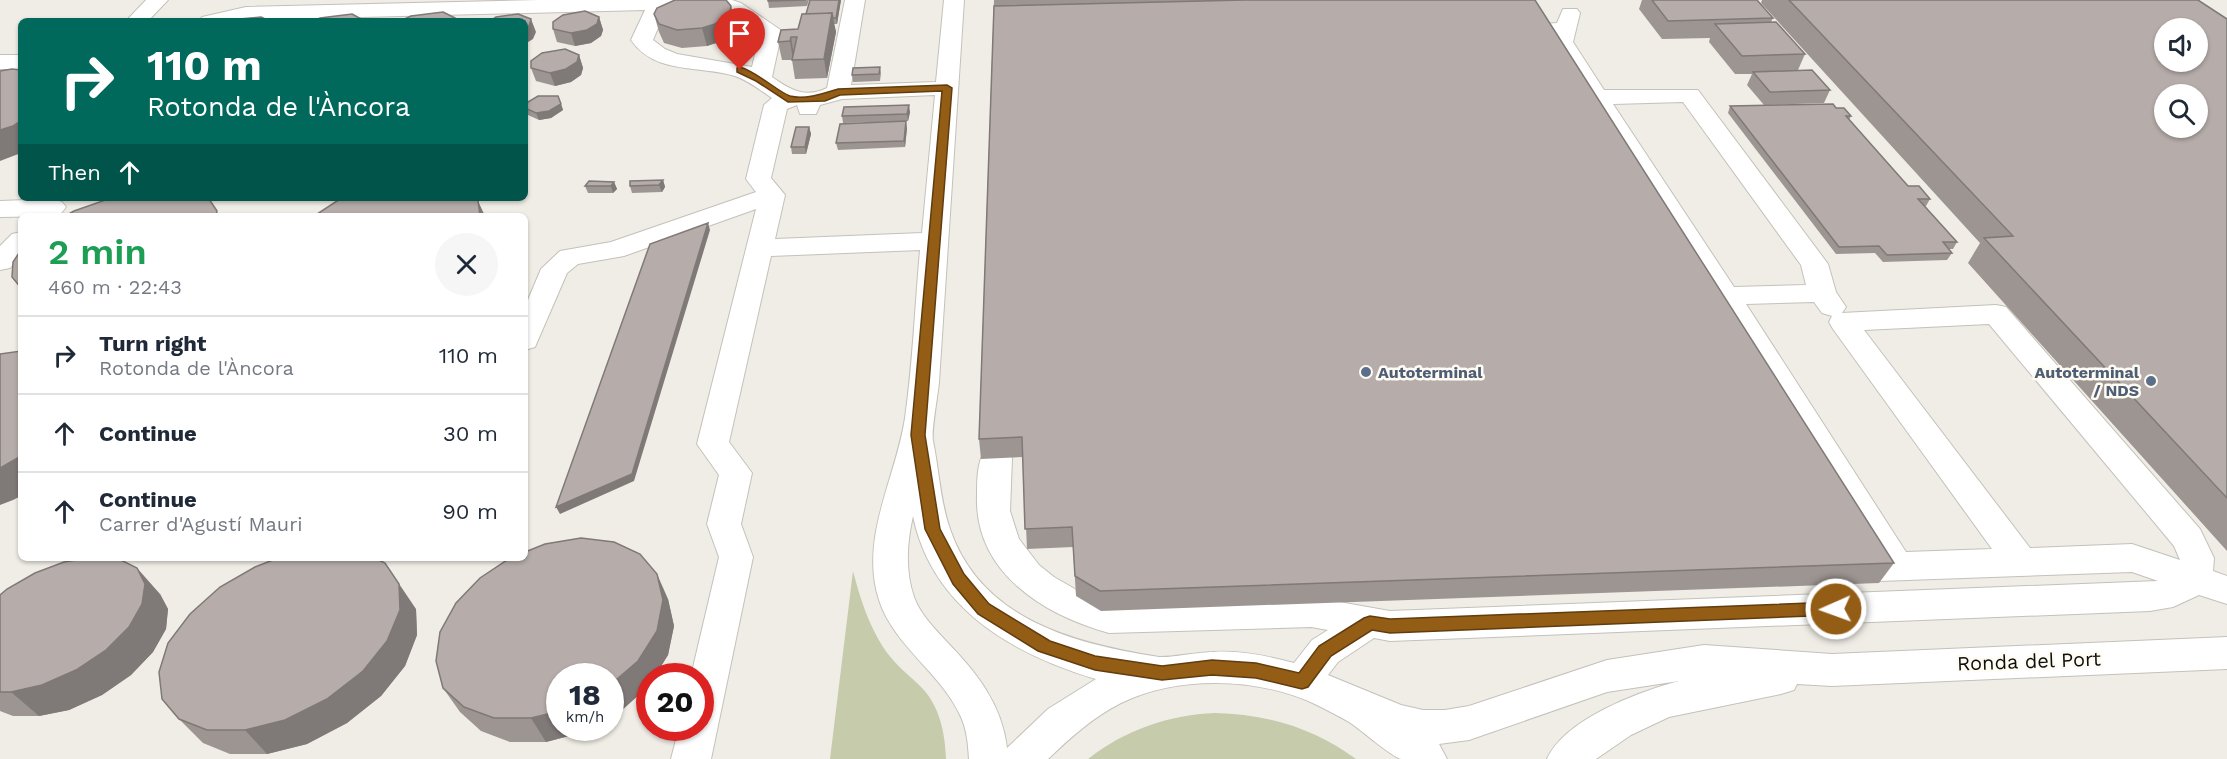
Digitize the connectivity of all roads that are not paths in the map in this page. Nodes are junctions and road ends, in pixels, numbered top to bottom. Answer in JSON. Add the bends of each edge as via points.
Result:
{"nodes":[{"id":1,"x":158,"y":0,"type":"edge"},
{"id":2,"x":855,"y":0,"type":"edge"},
{"id":3,"x":954,"y":0,"type":"edge"},
{"id":4,"x":658,"y":3,"type":"junction"},
{"id":5,"x":1571,"y":6,"type":"edge"},
{"id":6,"x":139,"y":18,"type":"edge"},
{"id":7,"x":223,"y":18,"type":"edge"},
{"id":8,"x":1562,"y":42,"type":"junction"},
{"id":9,"x":18,"y":62,"type":"edge"},
{"id":10,"x":0,"y":63,"type":"edge"},
{"id":11,"x":18,"y":78,"type":"edge"},
{"id":12,"x":0,"y":79,"type":"edge"},
{"id":13,"x":760,"y":79,"type":"junction"},
{"id":14,"x":947,"y":88,"type":"junction"},
{"id":15,"x":838,"y":92,"type":"junction"},
{"id":16,"x":1598,"y":97,"type":"junction"},
{"id":17,"x":802,"y":102,"type":"junction"},
{"id":18,"x":772,"y":195,"type":"junction"},
{"id":19,"x":0,"y":208,"type":"edge"},
{"id":20,"x":47,"y":213,"type":"edge"},
{"id":21,"x":934,"y":241,"type":"junction"},
{"id":22,"x":18,"y":243,"type":"edge"},
{"id":23,"x":759,"y":248,"type":"junction"},
{"id":24,"x":0,"y":262,"type":"edge"},
{"id":25,"x":1714,"y":289,"type":"junction"},
{"id":26,"x":2008,"y":290,"type":"edge"},
{"id":27,"x":1822,"y":292,"type":"junction"},
{"id":28,"x":1843,"y":322,"type":"junction"},
{"id":29,"x":528,"y":333,"type":"edge"},
{"id":30,"x":2094,"y":385,"type":"dead end"},
{"id":31,"x":918,"y":435,"type":"junction"},
{"id":32,"x":996,"y":458,"type":"edge"},
{"id":33,"x":2021,"y":562,"type":"junction"},
{"id":34,"x":1896,"y":566,"type":"junction"},
{"id":35,"x":1823,"y":570,"type":"edge"},
{"id":36,"x":2193,"y":579,"type":"junction"},
{"id":37,"x":1338,"y":588,"type":"edge"},
{"id":38,"x":1106,"y":589,"type":"edge"},
{"id":39,"x":2227,"y":590,"type":"edge"},
{"id":40,"x":1370,"y":622,"type":"junction"},
{"id":41,"x":2227,"y":653,"type":"edge"},
{"id":42,"x":712,"y":663,"type":"edge"},
{"id":43,"x":1832,"y":670,"type":"junction"},
{"id":44,"x":1162,"y":673,"type":"junction"},
{"id":45,"x":1302,"y":681,"type":"junction"},
{"id":46,"x":1366,"y":710,"type":"junction"},
{"id":47,"x":695,"y":741,"type":"edge"},
{"id":48,"x":691,"y":759,"type":"edge"},
{"id":49,"x":989,"y":759,"type":"edge"},
{"id":50,"x":1022,"y":759,"type":"edge"},
{"id":51,"x":1426,"y":759,"type":"edge"},
{"id":52,"x":1567,"y":759,"type":"edge"}],
"edges":[{"from":1,"to":6,"type":"street"},
{"from":2,"to":15,"type":"street"},
{"from":3,"to":14,"type":"street"},
{"from":4,"to":7,"type":"street","via":[[246,13]]},
{"from":4,"to":13,"type":"street","via":[[642,40],[648,50],[667,58],[740,70]]},
{"from":4,"to":13,"type":"street","via":[[726,4],[766,26],[772,36]]},
{"from":5,"to":8,"type":"street"},
{"from":5,"to":8,"type":"street","via":[[1554,16],[1541,14]]},
{"from":8,"to":16,"type":"street"},
{"from":9,"to":10,"type":"street"},
{"from":11,"to":12,"type":"street"},
{"from":13,"to":17,"type":"street"},
{"from":14,"to":15,"type":"street"},
{"from":14,"to":21,"type":"street"},
{"from":15,"to":17,"type":"street"},
{"from":16,"to":25,"type":"street","via":[[1684,248]]},
{"from":16,"to":27,"type":"street","via":[[1690,95],[1814,264]]},
{"from":17,"to":18,"type":"street","via":[[776,105],[758,178]]},
{"from":18,"to":23,"type":"street"},
{"from":18,"to":29,"type":"street","via":[[615,250],[582,253],[561,263]]},
{"from":19,"to":20,"type":"street","via":[[53,207]]},
{"from":21,"to":23,"type":"street"},
{"from":21,"to":31,"type":"street"},
{"from":22,"to":24,"type":"street"},
{"from":23,"to":42,"type":"street","via":[[713,444],[736,473],[724,524],[736,557]]},
{"from":25,"to":27,"type":"street"},
{"from":25,"to":34,"type":"street"},
{"from":26,"to":30,"type":"street"},
{"from":27,"to":28,"type":"street"},
{"from":28,"to":33,"type":"street"},
{"from":28,"to":36,"type":"street","via":[[1996,314],[2188,538],[2197,561]]},
{"from":31,"to":44,"type":"street","via":[[933,529],[959,579],[983,609],[1044,646],[1095,663]]},
{"from":31,"to":49,"type":"street","via":[[893,519],[892,584],[899,607],[912,626],[974,699]]},
{"from":32,"to":40,"type":"street","via":[[994,509],[1007,551],[1043,589],[1093,615],[1127,619],[1311,612]]},
{"from":33,"to":34,"type":"street"},
{"from":33,"to":36,"type":"street","via":[[2132,558]]},
{"from":34,"to":35,"type":"street"},
{"from":36,"to":39,"type":"street"},
{"from":36,"to":40,"type":"street","via":[[2185,589],[2162,596],[1390,626]]},
{"from":37,"to":38,"type":"street","via":[[1125,596]]},
{"from":40,"to":45,"type":"street","via":[[1325,651]]},
{"from":41,"to":43,"type":"street","name":"Ronda del Port"},
{"from":43,"to":46,"type":"street","via":[[1704,661],[1670,664],[1607,676],[1469,723],[1445,727],[1423,727]]},
{"from":43,"to":52,"type":"street","via":[[1675,697],[1617,721]]},
{"from":44,"to":45,"type":"street","via":[[1212,667],[1256,670]]},
{"from":44,"to":50,"type":"street","via":[[1108,691],[1055,724]]},
{"from":45,"to":46,"type":"street"},
{"from":46,"to":51,"type":"street"},
{"from":47,"to":48,"type":"street"}]}
